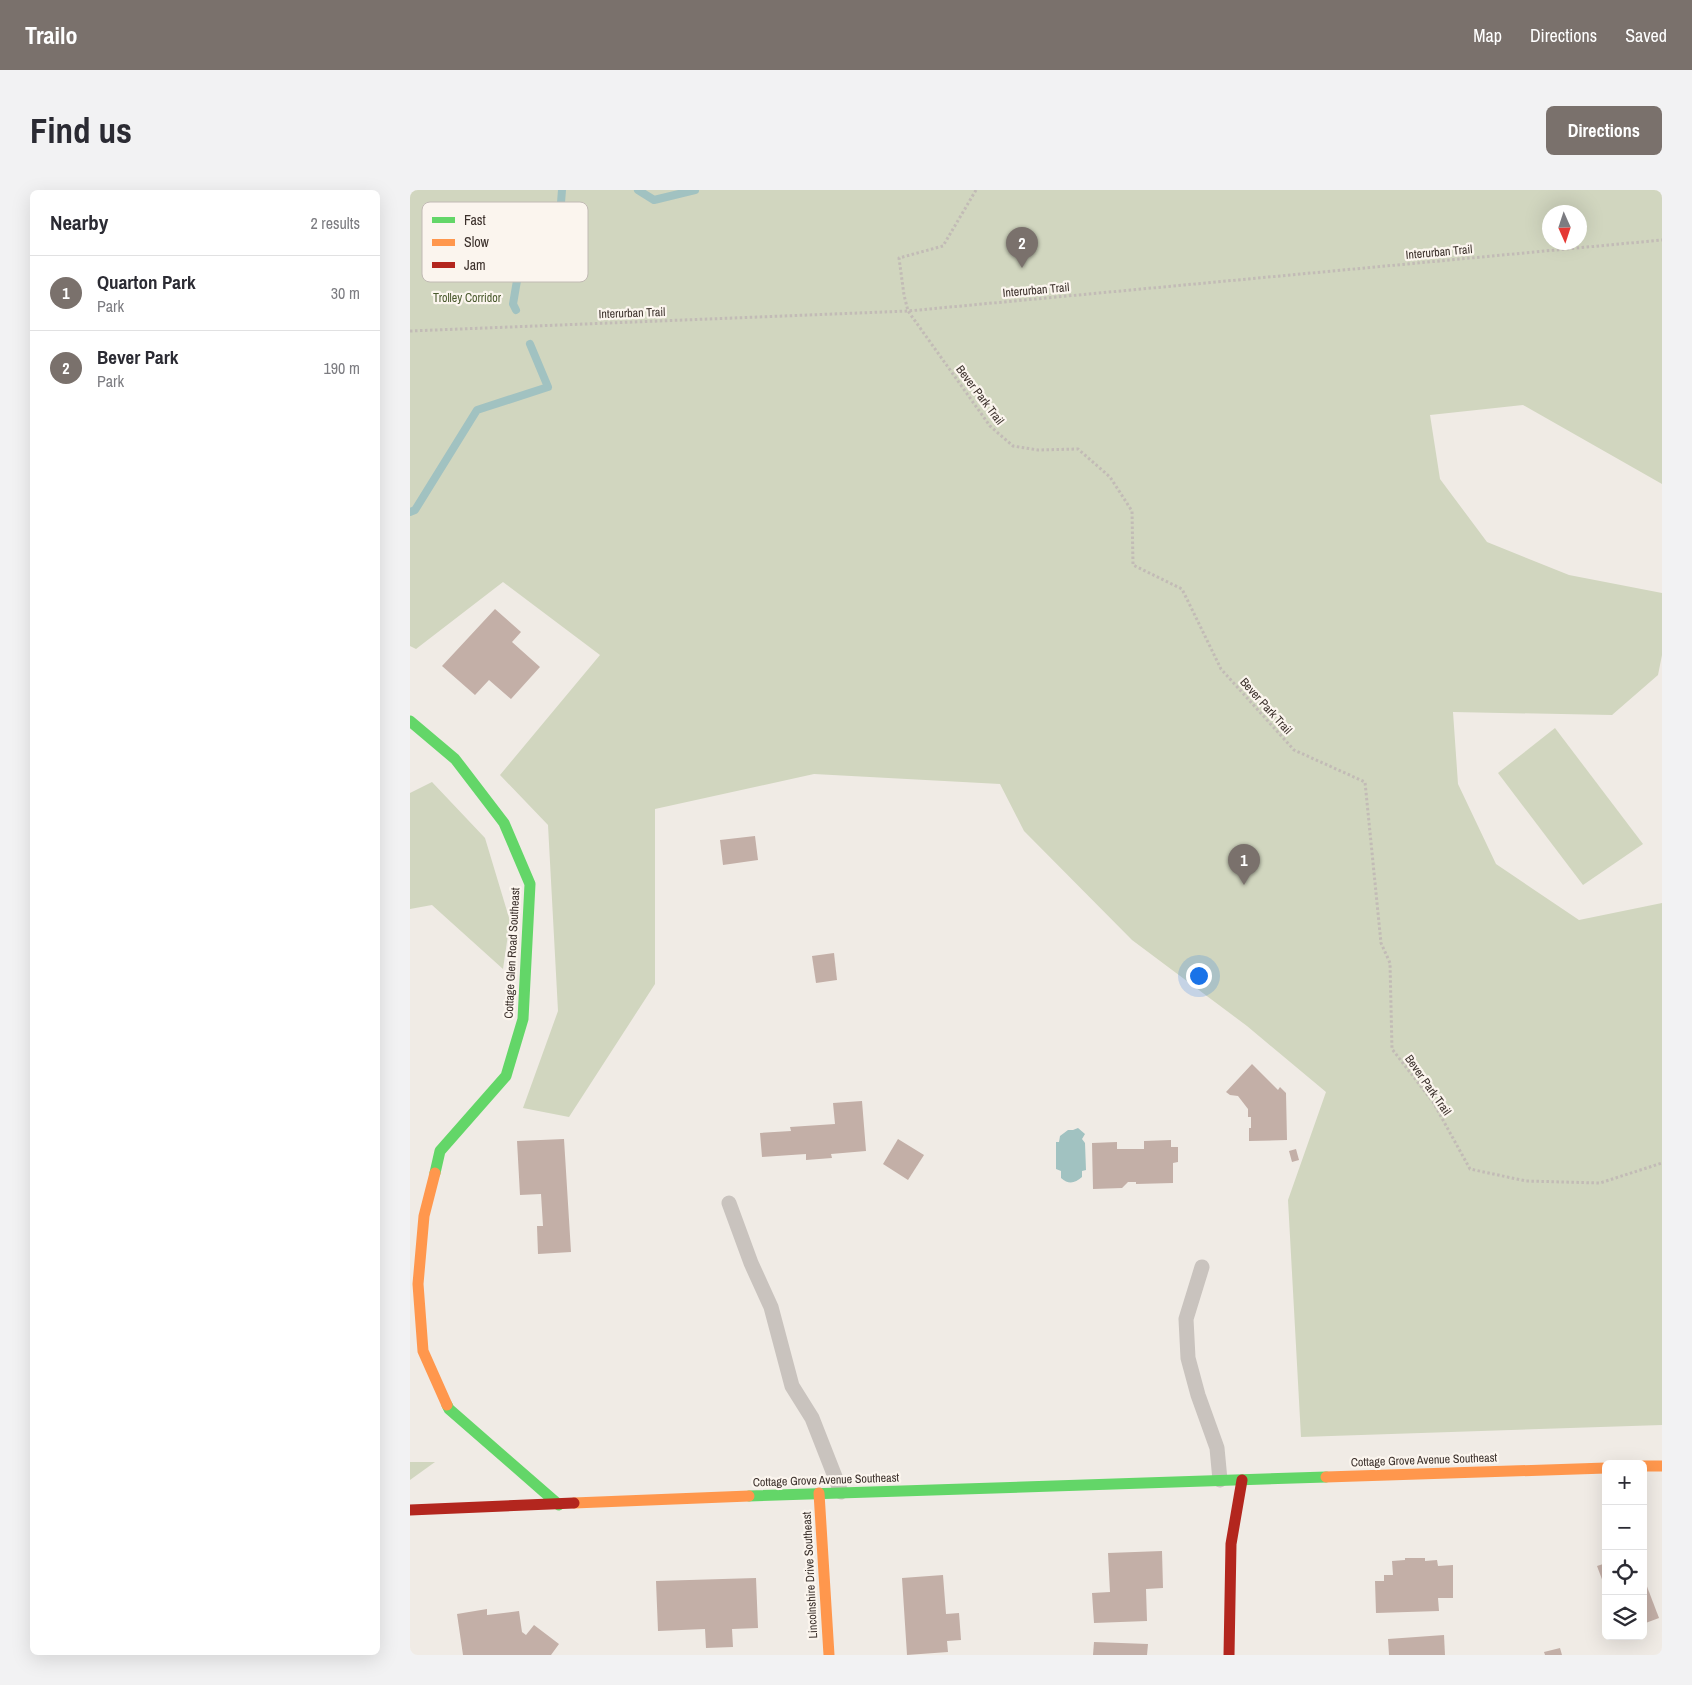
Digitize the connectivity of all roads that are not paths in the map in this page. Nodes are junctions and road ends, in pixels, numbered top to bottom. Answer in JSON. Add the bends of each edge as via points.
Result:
{"nodes":[{"id":1,"x":410,"y":721,"type":"edge"},
{"id":2,"x":729,"y":1203,"type":"dead end"},
{"id":3,"x":1202,"y":1267,"type":"dead end"},
{"id":4,"x":1647,"y":1466,"type":"edge"},
{"id":5,"x":1662,"y":1466,"type":"edge"},
{"id":6,"x":1602,"y":1468,"type":"edge"},
{"id":7,"x":1220,"y":1480,"type":"junction"},
{"id":8,"x":1242,"y":1480,"type":"junction"},
{"id":9,"x":841,"y":1492,"type":"junction"},
{"id":10,"x":820,"y":1493,"type":"junction"},
{"id":11,"x":559,"y":1505,"type":"junction"},
{"id":12,"x":410,"y":1510,"type":"edge"},
{"id":13,"x":829,"y":1655,"type":"edge"},
{"id":14,"x":1229,"y":1655,"type":"edge"}],
"edges":[{"from":1,"to":11,"type":"street","name":"Cottage Glen Road Southeast","via":[[455,759],[504,823],[530,884],[523,1019],[506,1076],[440,1151],[424,1216],[418,1284],[423,1351],[449,1409]]},
{"from":2,"to":9,"type":"lane","via":[[771,1307],[792,1386],[812,1418]]},
{"from":3,"to":7,"type":"lane","via":[[1186,1319],[1188,1358],[1216,1448]]},
{"from":4,"to":5,"type":"street"},
{"from":6,"to":8,"type":"street","name":"Cottage Grove Avenue Southeast"},
{"from":7,"to":8,"type":"street","name":"Cottage Grove Avenue Southeast"},
{"from":7,"to":9,"type":"street","name":"Cottage Grove Avenue Southeast"},
{"from":8,"to":14,"type":"street","via":[[1231,1544]]},
{"from":9,"to":10,"type":"street","name":"Cottage Grove Avenue Southeast"},
{"from":10,"to":11,"type":"street","name":"Cottage Grove Avenue Southeast"},
{"from":10,"to":13,"type":"street","name":"Lincolnshire Drive Southeast"},
{"from":11,"to":12,"type":"street","name":"Cottage Grove Avenue Southeast"}]}
